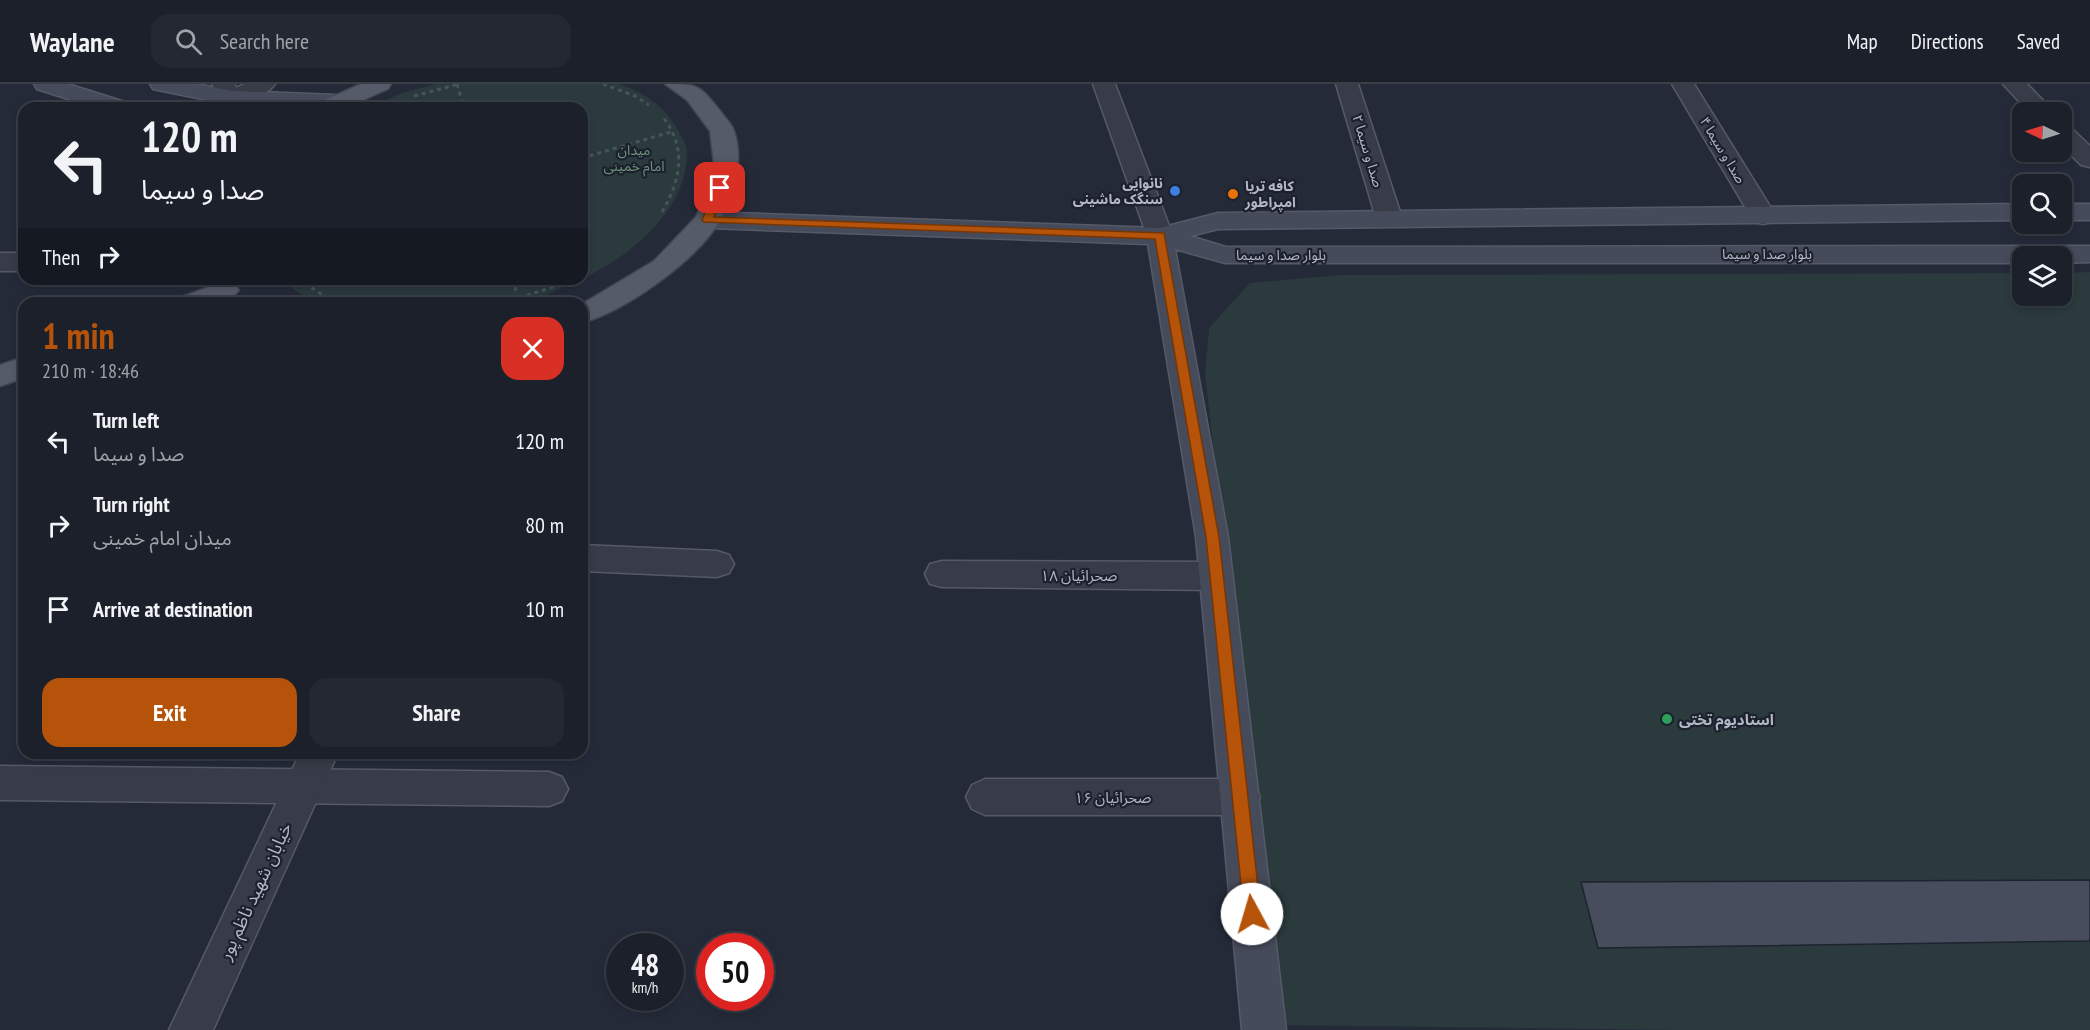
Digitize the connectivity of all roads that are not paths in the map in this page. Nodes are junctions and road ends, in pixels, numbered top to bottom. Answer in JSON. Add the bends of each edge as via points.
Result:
{"nodes":[{"id":1,"x":45,"y":84,"type":"edge"},
{"id":2,"x":161,"y":84,"type":"edge"},
{"id":3,"x":264,"y":84,"type":"edge"},
{"id":4,"x":380,"y":84,"type":"edge"},
{"id":5,"x":1104,"y":84,"type":"edge"},
{"id":6,"x":1347,"y":84,"type":"edge"},
{"id":7,"x":1683,"y":84,"type":"edge"},
{"id":8,"x":2014,"y":84,"type":"edge"},
{"id":9,"x":690,"y":88,"type":"edge"},
{"id":10,"x":228,"y":91,"type":"edge"},
{"id":11,"x":101,"y":102,"type":"edge"},
{"id":12,"x":309,"y":102,"type":"edge"},
{"id":13,"x":338,"y":102,"type":"edge"},
{"id":14,"x":2032,"y":102,"type":"edge"},
{"id":15,"x":2072,"y":142,"type":"edge"},
{"id":16,"x":2090,"y":160,"type":"edge"},
{"id":17,"x":2012,"y":212,"type":"edge"},
{"id":18,"x":2072,"y":212,"type":"edge"},
{"id":19,"x":2090,"y":212,"type":"edge"},
{"id":20,"x":1763,"y":216,"type":"junction"},
{"id":21,"x":1389,"y":218,"type":"junction"},
{"id":22,"x":708,"y":220,"type":"junction"},
{"id":23,"x":1160,"y":236,"type":"junction"},
{"id":24,"x":2090,"y":254,"type":"edge"},
{"id":25,"x":0,"y":262,"type":"edge"},
{"id":26,"x":18,"y":262,"type":"edge"},
{"id":27,"x":228,"y":291,"type":"edge"},
{"id":28,"x":210,"y":297,"type":"edge"},
{"id":29,"x":588,"y":312,"type":"edge"},
{"id":30,"x":18,"y":369,"type":"edge"},
{"id":31,"x":0,"y":376,"type":"edge"},
{"id":32,"x":588,"y":558,"type":"edge"},
{"id":33,"x":717,"y":564,"type":"dead end"},
{"id":34,"x":942,"y":574,"type":"dead end"},
{"id":35,"x":1216,"y":576,"type":"junction"},
{"id":36,"x":311,"y":770,"type":"edge"},
{"id":37,"x":0,"y":783,"type":"edge"},
{"id":38,"x":549,"y":789,"type":"dead end"},
{"id":39,"x":985,"y":797,"type":"dead end"},
{"id":40,"x":1241,"y":797,"type":"junction"},
{"id":41,"x":190,"y":1030,"type":"edge"},
{"id":42,"x":1264,"y":1030,"type":"edge"}],
"edges":[{"from":1,"to":11,"type":"main road"},
{"from":2,"to":10,"type":"main road"},
{"from":3,"to":10,"type":"street"},
{"from":4,"to":13,"type":"main road"},
{"from":5,"to":23,"type":"street"},
{"from":6,"to":21,"type":"street","name":"صدا و سیما ۲"},
{"from":7,"to":20,"type":"street","name":"صدا و سیما ۴"},
{"from":8,"to":14,"type":"street"},
{"from":9,"to":22,"type":"main road","via":[[722,130],[727,172]]},
{"from":10,"to":12,"type":"main road"},
{"from":15,"to":16,"type":"street"},
{"from":17,"to":20,"type":"main road"},
{"from":18,"to":19,"type":"main road"},
{"from":20,"to":21,"type":"main road"},
{"from":21,"to":23,"type":"main road","via":[[1218,220]]},
{"from":22,"to":23,"type":"main road"},
{"from":22,"to":29,"type":"main road","via":[[663,267]]},
{"from":23,"to":24,"type":"main road","name":"بلوار صدا و سیما","via":[[1225,255]]},
{"from":23,"to":35,"type":"main road"},
{"from":25,"to":26,"type":"street"},
{"from":27,"to":28,"type":"main road"},
{"from":30,"to":31,"type":"main road"},
{"from":32,"to":33,"type":"street"},
{"from":34,"to":35,"type":"street","name":"صحرائیان ۱۸"},
{"from":35,"to":40,"type":"main road"},
{"from":36,"to":37,"type":"street"},
{"from":36,"to":38,"type":"street"},
{"from":36,"to":41,"type":"street","name":"خیابان شهید ناظم پور"},
{"from":39,"to":40,"type":"street","name":"صحرائیان ۱۶"},
{"from":40,"to":42,"type":"main road"}]}
